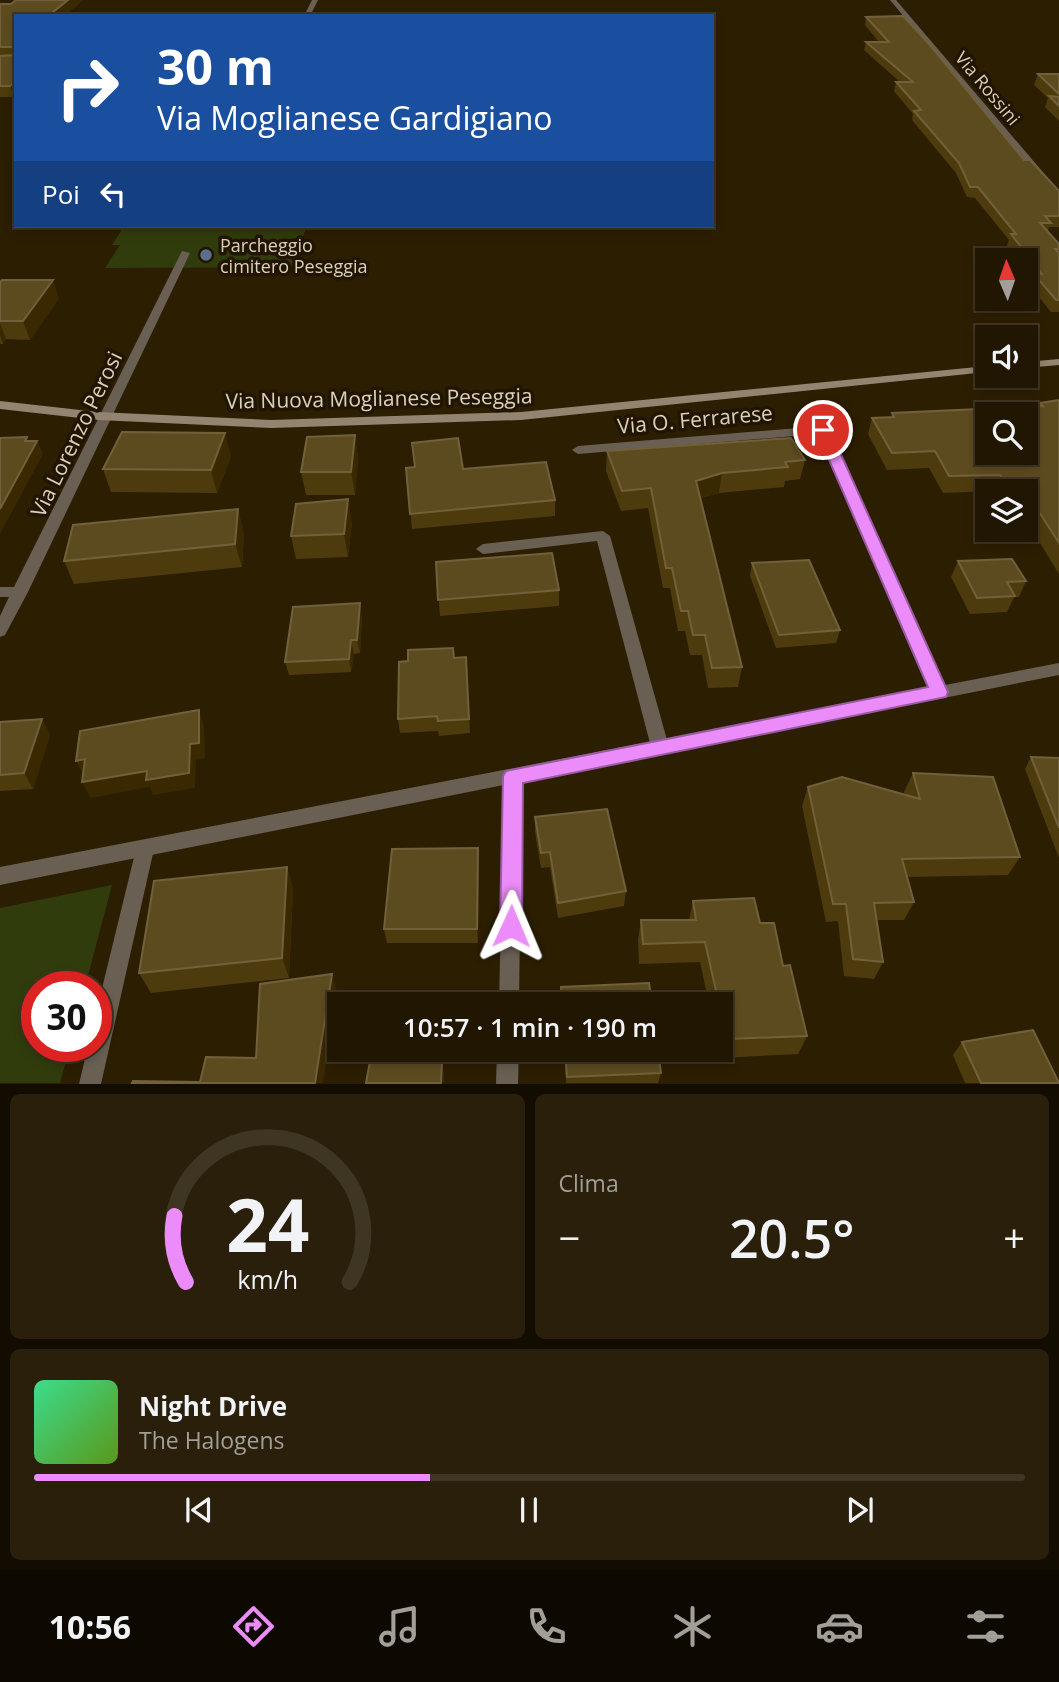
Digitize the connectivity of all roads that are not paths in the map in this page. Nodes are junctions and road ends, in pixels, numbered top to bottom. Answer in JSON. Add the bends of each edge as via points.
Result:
{"nodes":[{"id":1,"x":893,"y":0,"type":"edge"},
{"id":2,"x":1059,"y":197,"type":"edge"},
{"id":3,"x":185,"y":253,"type":"dead end"},
{"id":4,"x":1059,"y":362,"type":"edge"},
{"id":5,"x":1038,"y":364,"type":"edge"},
{"id":6,"x":975,"y":370,"type":"edge"},
{"id":7,"x":0,"y":405,"type":"edge"},
{"id":8,"x":106,"y":416,"type":"junction"},
{"id":9,"x":578,"y":450,"type":"dead end"},
{"id":10,"x":483,"y":549,"type":"dead end"},
{"id":11,"x":0,"y":592,"type":"edge"},
{"id":12,"x":21,"y":592,"type":"junction"},
{"id":13,"x":0,"y":631,"type":"edge"},
{"id":14,"x":1059,"y":669,"type":"edge"},
{"id":15,"x":939,"y":692,"type":"junction"},
{"id":16,"x":660,"y":747,"type":"junction"},
{"id":17,"x":513,"y":776,"type":"junction"},
{"id":18,"x":145,"y":849,"type":"junction"},
{"id":19,"x":0,"y":876,"type":"edge"},
{"id":20,"x":509,"y":992,"type":"edge"},
{"id":21,"x":508,"y":1062,"type":"edge"},
{"id":22,"x":90,"y":1083,"type":"edge"},
{"id":23,"x":508,"y":1083,"type":"edge"}],
"edges":[{"from":1,"to":2,"type":"street","name":"Via Rossini"},
{"from":3,"to":8,"type":"street","name":"Via Lorenzo Perosi"},
{"from":4,"to":5,"type":"main road"},
{"from":6,"to":8,"type":"main road","name":"Via Nuova Moglianese Peseggia","via":[[493,416],[271,424]]},
{"from":7,"to":8,"type":"main road","name":"Via Nuova Moglianese Peseggia"},
{"from":8,"to":12,"type":"street","name":"Via Lorenzo Perosi"},
{"from":9,"to":15,"type":"street","name":"Via O. Ferrarese","via":[[823,430]]},
{"from":10,"to":16,"type":"street","via":[[603,536]]},
{"from":11,"to":12,"type":"street"},
{"from":12,"to":13,"type":"street","name":"Via Lorenzo Perosi"},
{"from":14,"to":15,"type":"street"},
{"from":15,"to":16,"type":"street"},
{"from":16,"to":17,"type":"street"},
{"from":17,"to":18,"type":"street"},
{"from":17,"to":20,"type":"street"},
{"from":18,"to":19,"type":"street"},
{"from":18,"to":22,"type":"street"},
{"from":21,"to":23,"type":"street"}]}
